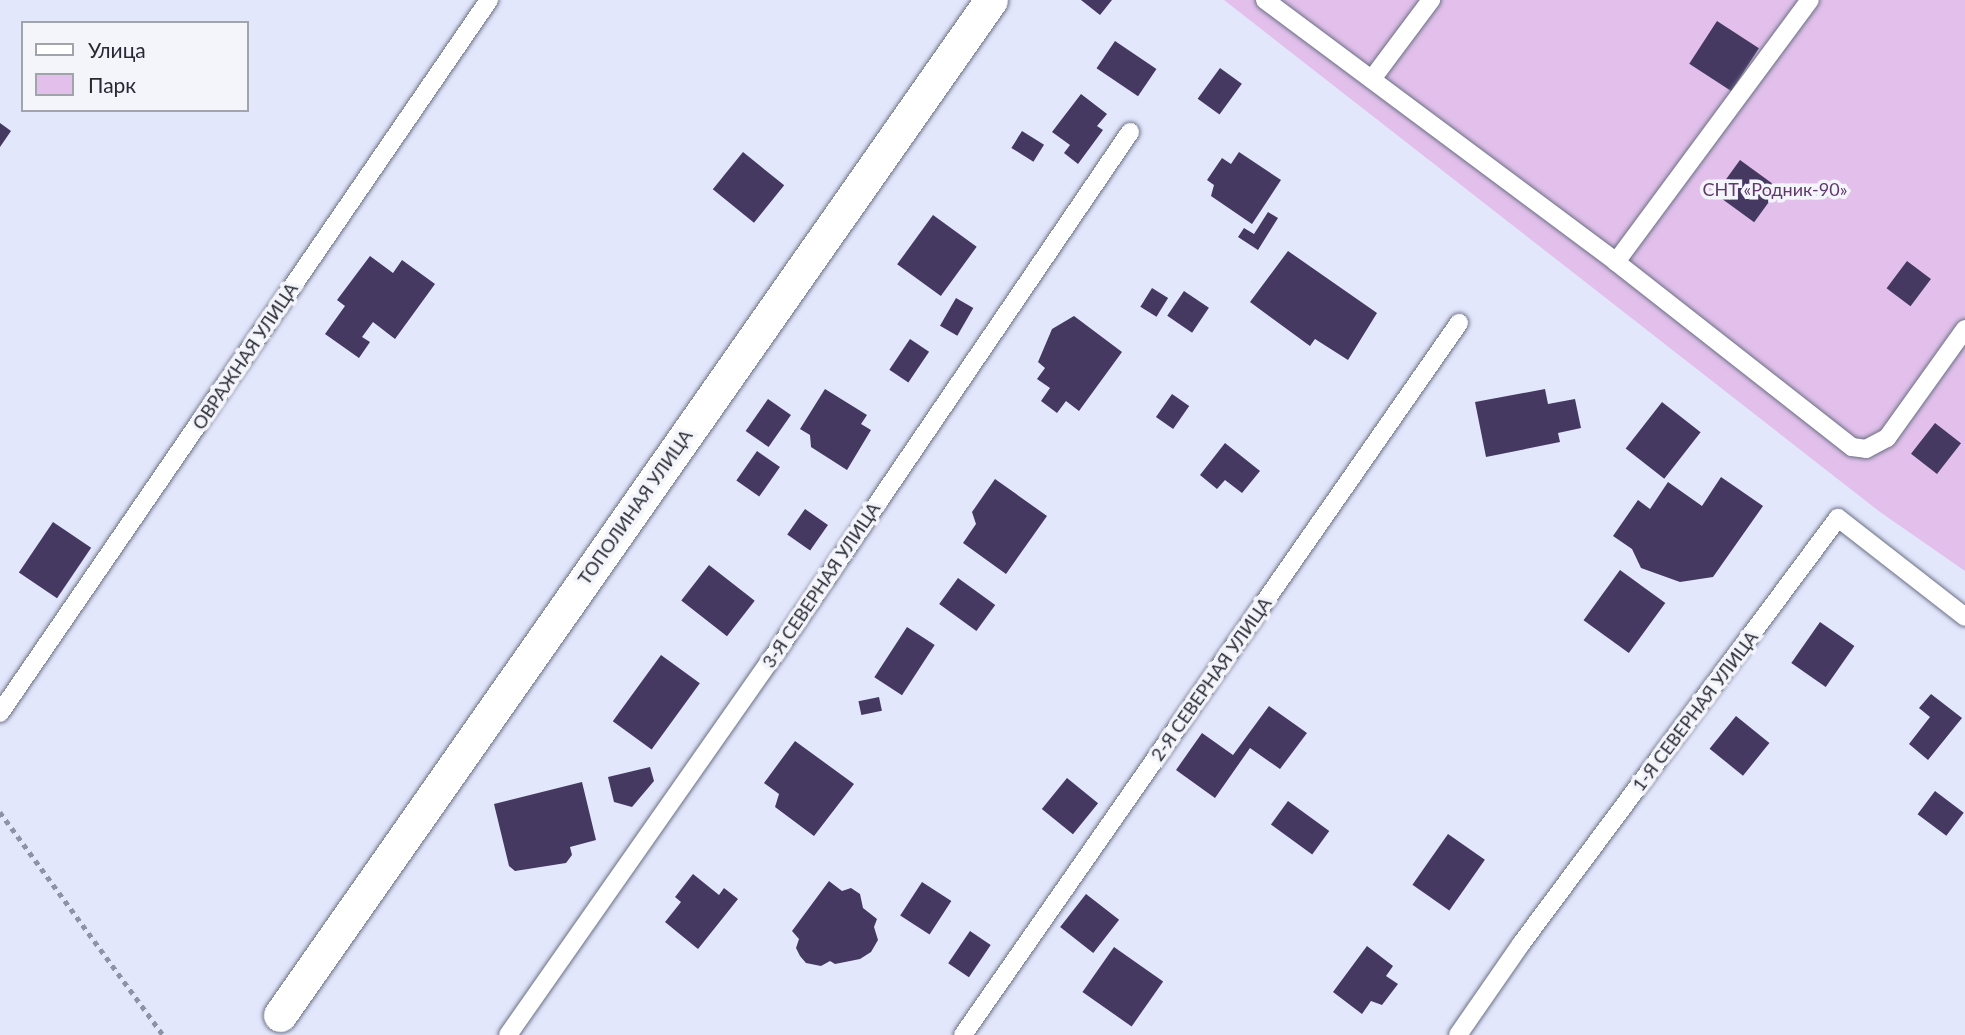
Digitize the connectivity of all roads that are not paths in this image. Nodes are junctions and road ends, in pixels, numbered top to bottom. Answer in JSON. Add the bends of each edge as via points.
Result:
{"nodes":[{"id":1,"x":489,"y":0,"type":"edge"},
{"id":2,"x":992,"y":0,"type":"edge"},
{"id":3,"x":1265,"y":0,"type":"edge"},
{"id":4,"x":1430,"y":0,"type":"edge"},
{"id":5,"x":1810,"y":0,"type":"edge"},
{"id":6,"x":1372,"y":79,"type":"junction"},
{"id":7,"x":1130,"y":132,"type":"dead end"},
{"id":8,"x":1616,"y":262,"type":"junction"},
{"id":9,"x":1459,"y":323,"type":"dead end"},
{"id":10,"x":1965,"y":329,"type":"edge"},
{"id":11,"x":1965,"y":617,"type":"edge"},
{"id":12,"x":0,"y":713,"type":"edge"},
{"id":13,"x":280,"y":1015,"type":"dead end"},
{"id":14,"x":508,"y":1035,"type":"edge"},
{"id":15,"x":963,"y":1035,"type":"edge"},
{"id":16,"x":1458,"y":1035,"type":"edge"}],
"edges":[{"from":1,"to":12,"type":"lane","name":"ОВРАЖНАЯ УЛИЦА"},
{"from":2,"to":13,"type":"street","name":"ТОПОЛИНАЯ УЛИЦА"},
{"from":3,"to":6,"type":"lane"},
{"from":4,"to":6,"type":"lane"},
{"from":5,"to":8,"type":"lane"},
{"from":6,"to":8,"type":"lane"},
{"from":7,"to":14,"type":"lane","name":"3-Я СЕВЕРНАЯ УЛИЦА","via":[[773,657]]},
{"from":8,"to":10,"type":"lane","via":[[1852,447],[1866,449],[1887,438]]},
{"from":9,"to":15,"type":"lane","name":"2-Я СЕВЕРНАЯ УЛИЦА"},
{"from":11,"to":16,"type":"lane","name":"1-Я СЕВЕРНАЯ УЛИЦА","via":[[1838,518]]}]}
